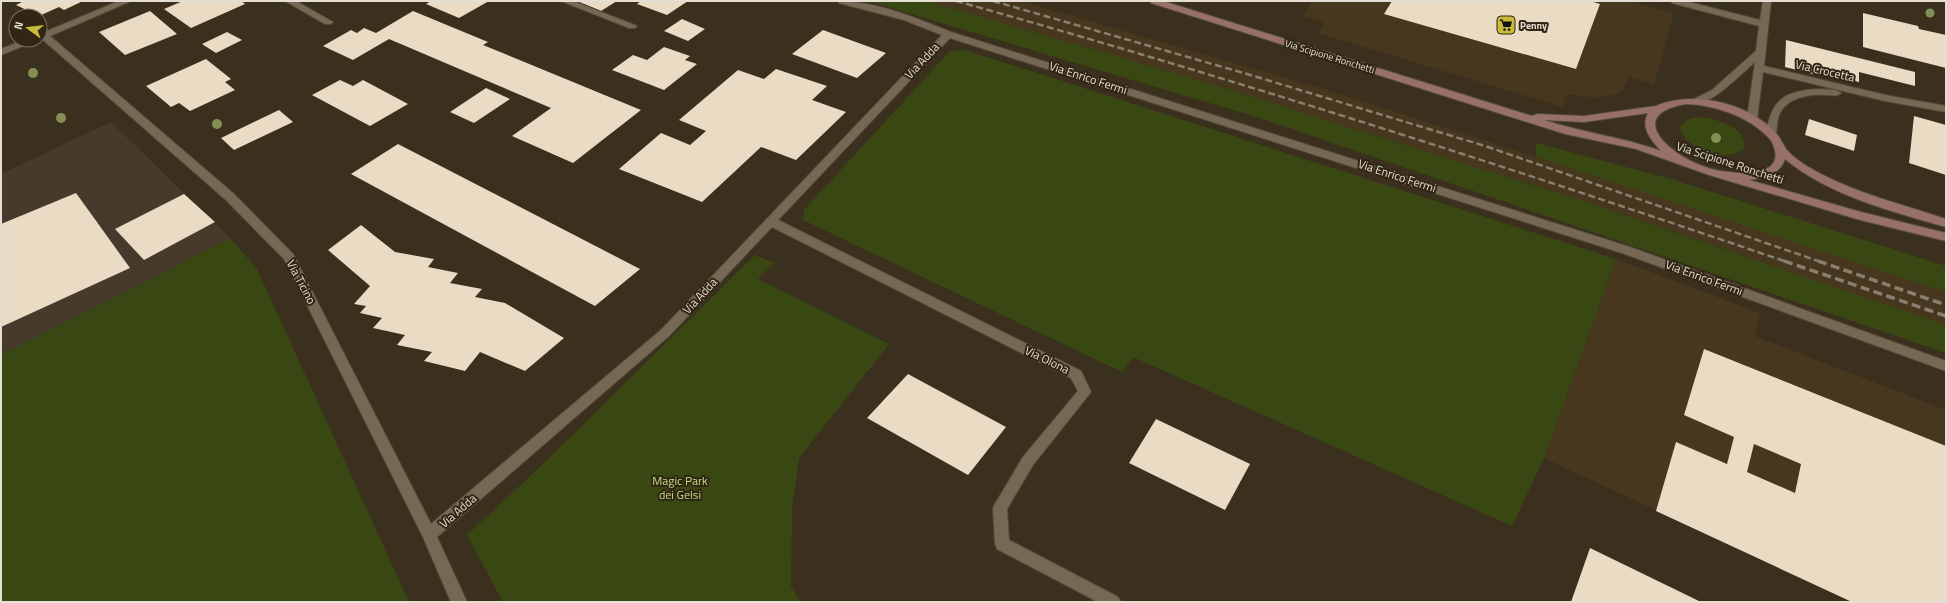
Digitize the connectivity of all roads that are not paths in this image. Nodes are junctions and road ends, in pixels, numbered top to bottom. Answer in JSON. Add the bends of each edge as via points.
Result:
{"nodes":[{"id":1,"x":127,"y":1,"type":"edge"},
{"id":2,"x":289,"y":1,"type":"edge"},
{"id":3,"x":565,"y":1,"type":"edge"},
{"id":4,"x":842,"y":1,"type":"edge"},
{"id":5,"x":1154,"y":1,"type":"edge"},
{"id":6,"x":1675,"y":1,"type":"edge"},
{"id":7,"x":1767,"y":1,"type":"edge"},
{"id":8,"x":328,"y":22,"type":"dead end"},
{"id":9,"x":1764,"y":24,"type":"junction"},
{"id":10,"x":632,"y":26,"type":"dead end"},
{"id":11,"x":48,"y":34,"type":"edge"},
{"id":12,"x":948,"y":34,"type":"junction"},
{"id":13,"x":48,"y":45,"type":"edge"},
{"id":14,"x":12,"y":48,"type":"edge"},
{"id":15,"x":1,"y":52,"type":"edge"},
{"id":16,"x":1759,"y":53,"type":"junction"},
{"id":17,"x":1760,"y":68,"type":"junction"},
{"id":18,"x":1885,"y":98,"type":"junction"},
{"id":19,"x":1696,"y":102,"type":"junction"},
{"id":20,"x":1657,"y":109,"type":"junction"},
{"id":21,"x":1946,"y":110,"type":"edge"},
{"id":22,"x":1506,"y":111,"type":"junction"},
{"id":23,"x":1752,"y":119,"type":"junction"},
{"id":24,"x":1771,"y":134,"type":"junction"},
{"id":25,"x":1780,"y":149,"type":"junction"},
{"id":26,"x":1708,"y":171,"type":"junction"},
{"id":27,"x":770,"y":221,"type":"junction"},
{"id":28,"x":1946,"y":223,"type":"edge"},
{"id":29,"x":1946,"y":237,"type":"edge"},
{"id":30,"x":1946,"y":366,"type":"edge"},
{"id":31,"x":429,"y":535,"type":"junction"},
{"id":32,"x":459,"y":602,"type":"edge"},
{"id":33,"x":1113,"y":602,"type":"edge"}],
"edges":[{"from":1,"to":11,"type":"street"},
{"from":2,"to":8,"type":"street"},
{"from":3,"to":10,"type":"street"},
{"from":4,"to":12,"type":"street","name":"Via Enrico Fermi","via":[[907,18]]},
{"from":5,"to":22,"type":"main road","name":"Via Scipione Ronchetti"},
{"from":6,"to":9,"type":"street"},
{"from":7,"to":9,"type":"street"},
{"from":9,"to":16,"type":"street"},
{"from":12,"to":27,"type":"street","name":"Via Adda"},
{"from":12,"to":30,"type":"street","name":"Via Enrico Fermi","via":[[1626,250]]},
{"from":13,"to":31,"type":"street","name":"Via Ticino","via":[[230,197],[289,257]]},
{"from":14,"to":15,"type":"street"},
{"from":16,"to":17,"type":"street"},
{"from":16,"to":19,"type":"street","via":[[1715,92]]},
{"from":17,"to":18,"type":"street","name":"Via Crocetta"},
{"from":17,"to":23,"type":"street"},
{"from":18,"to":21,"type":"street","name":"Via Crocetta"},
{"from":18,"to":24,"type":"street","name":"Via Crocetta","via":[[1826,92],[1805,93],[1788,98],[1779,106],[1774,116]]},
{"from":19,"to":20,"type":"main road","name":"Via Scipione Ronchetti","via":[[1673,102]]},
{"from":19,"to":23,"type":"main road","name":"Via Scipione Ronchetti","via":[[1728,108]]},
{"from":20,"to":22,"type":"main road","name":"Via Scipione Ronchetti","via":[[1618,116],[1571,119],[1545,118]]},
{"from":20,"to":26,"type":"main road","via":[[1651,115],[1649,123],[1657,141],[1677,158]]},
{"from":22,"to":26,"type":"main road","name":"Via Scipione Ronchetti","via":[[1569,132],[1638,146]]},
{"from":23,"to":24,"type":"main road","name":"Via Scipione Ronchetti"},
{"from":24,"to":25,"type":"main road"},
{"from":25,"to":26,"type":"main road","via":[[1781,157],[1776,167],[1765,173],[1739,176]]},
{"from":25,"to":28,"type":"main road","name":"Via Scipione Ronchetti","via":[[1820,178],[1844,190]]},
{"from":26,"to":29,"type":"main road","name":"Via Scipione Ronchetti","via":[[1860,216]]},
{"from":27,"to":31,"type":"street","name":"Via Adda","via":[[665,333]]},
{"from":27,"to":33,"type":"street","name":"Via Olona","via":[[1076,375],[1085,392],[1028,460],[1000,508],[1002,544]]},
{"from":31,"to":32,"type":"street","name":"Via Ticino"}]}
